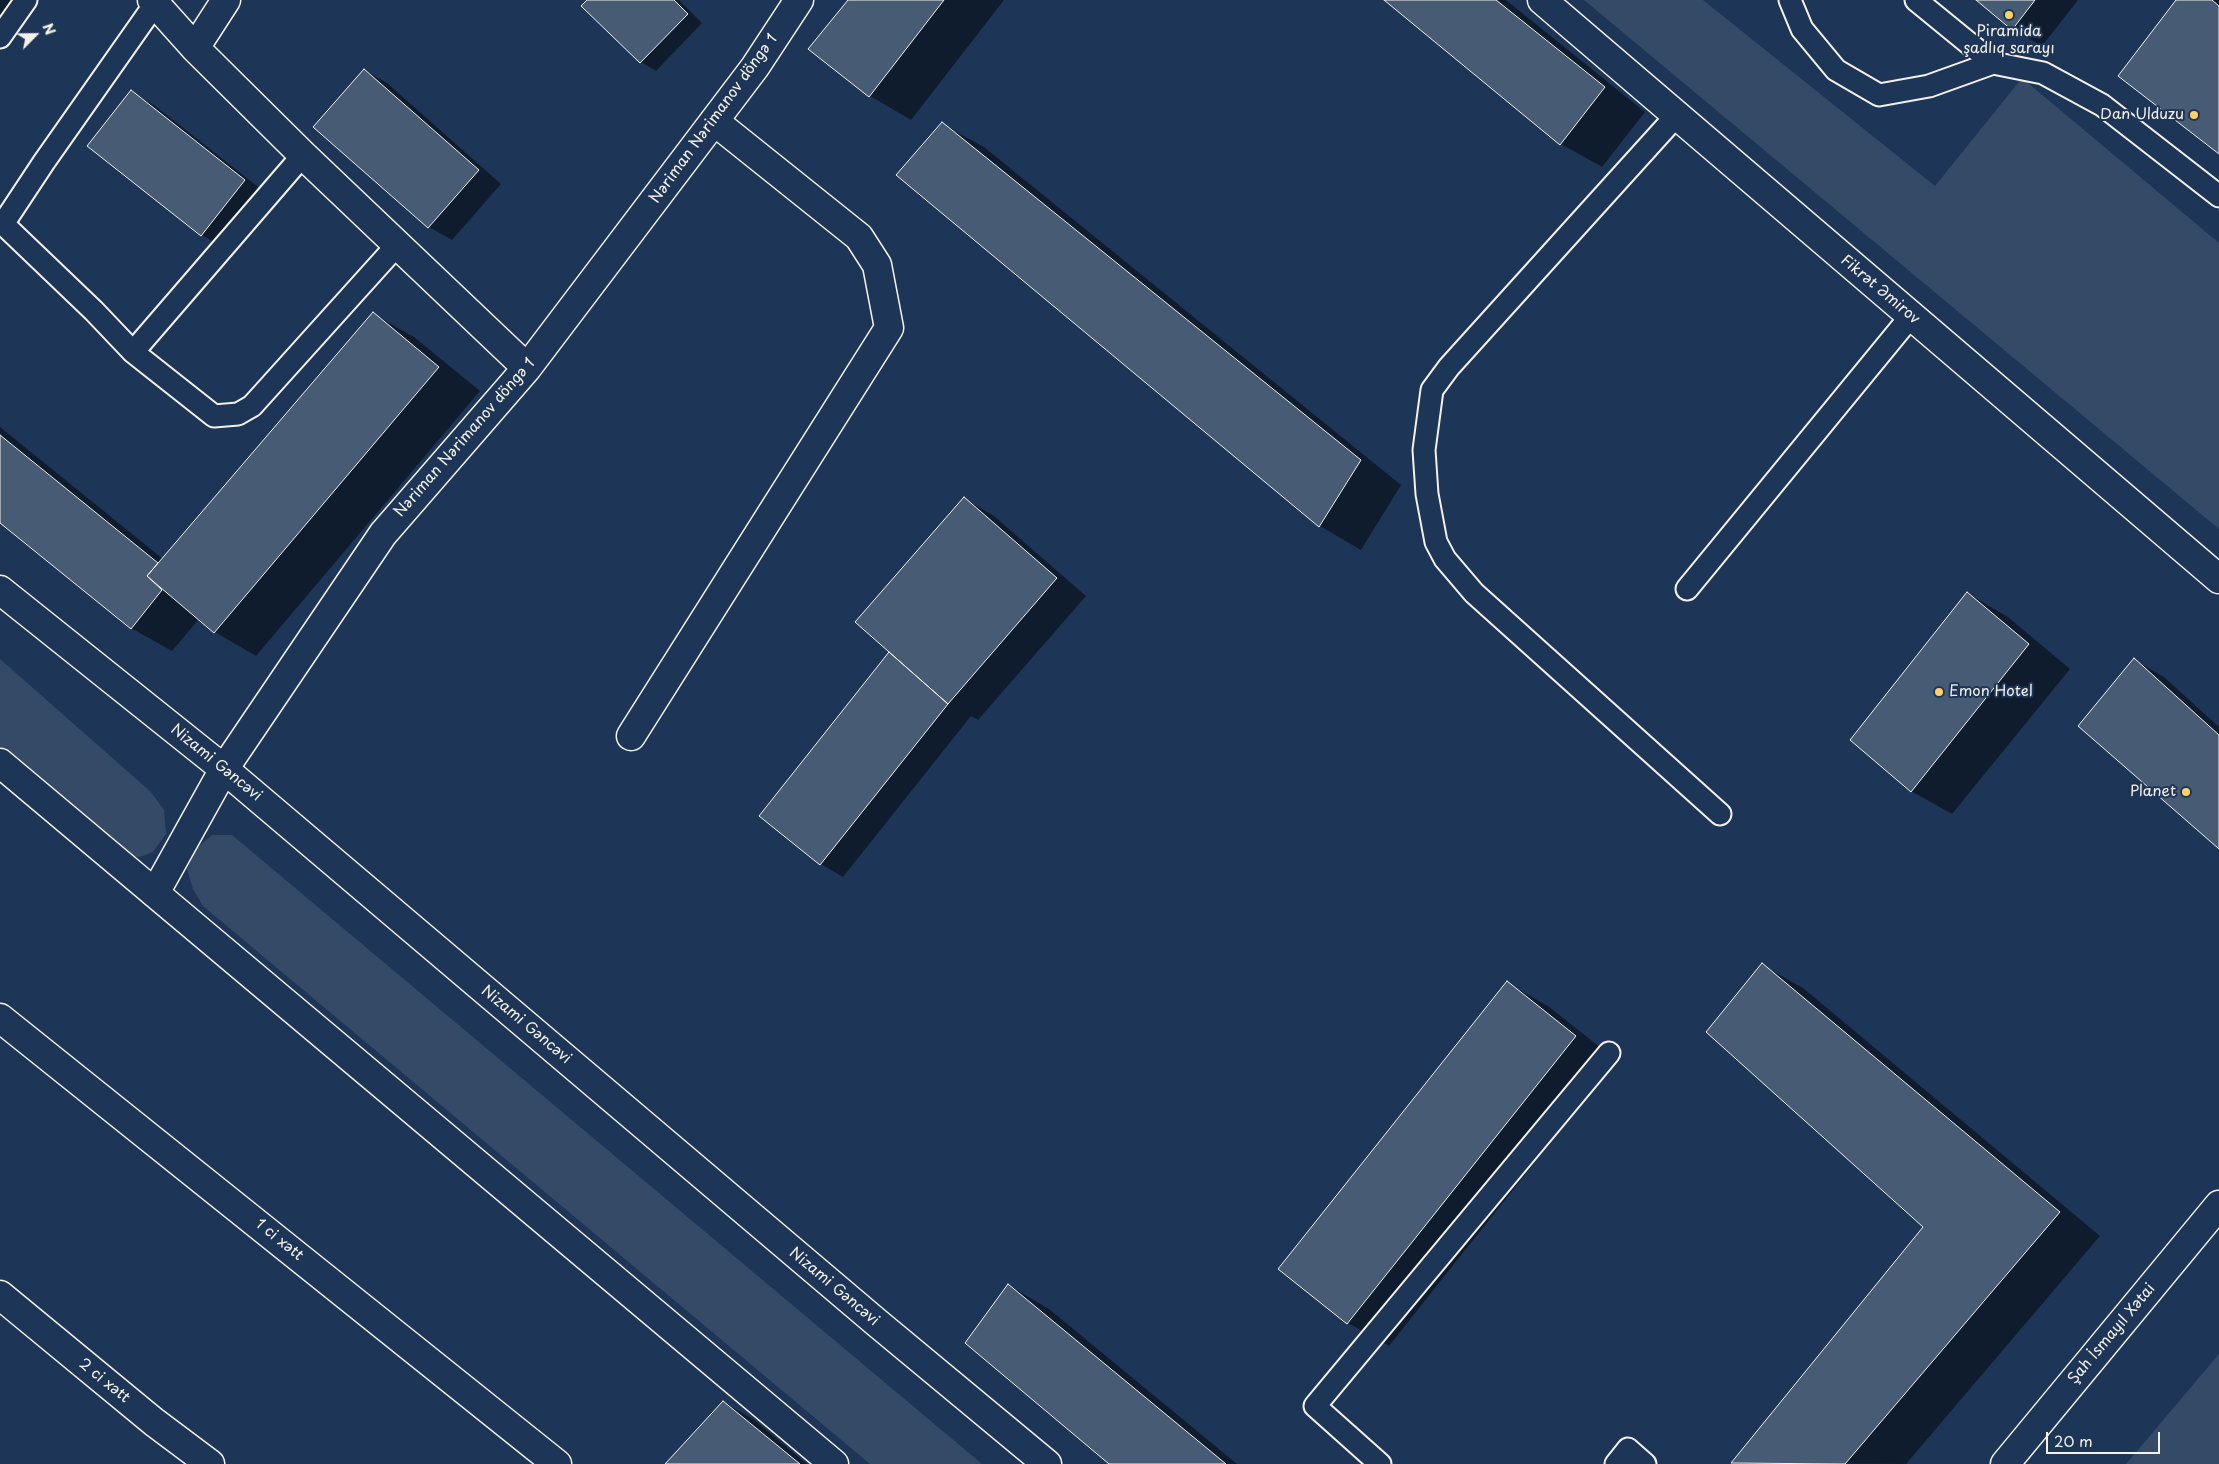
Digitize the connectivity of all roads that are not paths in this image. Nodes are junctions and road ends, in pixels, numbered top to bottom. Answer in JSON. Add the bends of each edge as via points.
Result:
{"nodes":[{"id":1,"x":26,"y":0,"type":"edge"},
{"id":2,"x":226,"y":0,"type":"edge"},
{"id":3,"x":799,"y":0,"type":"edge"},
{"id":4,"x":1542,"y":0,"type":"edge"},
{"id":5,"x":1790,"y":0,"type":"edge"},
{"id":6,"x":1916,"y":0,"type":"edge"},
{"id":7,"x":154,"y":2,"type":"edge"},
{"id":8,"x":0,"y":37,"type":"edge"},
{"id":9,"x":195,"y":48,"type":"junction"},
{"id":10,"x":1993,"y":62,"type":"junction"},
{"id":11,"x":1676,"y":116,"type":"junction"},
{"id":12,"x":714,"y":121,"type":"junction"},
{"id":13,"x":303,"y":155,"type":"junction"},
{"id":14,"x":2219,"y":196,"type":"edge"},
{"id":15,"x":2,"y":223,"type":"edge"},
{"id":16,"x":398,"y":244,"type":"junction"},
{"id":17,"x":1912,"y":316,"type":"junction"},
{"id":18,"x":133,"y":352,"type":"junction"},
{"id":19,"x":528,"y":368,"type":"junction"},
{"id":20,"x":2219,"y":579,"type":"edge"},
{"id":21,"x":1687,"y":589,"type":"dead end"},
{"id":22,"x":0,"y":590,"type":"edge"},
{"id":23,"x":631,"y":736,"type":"dead end"},
{"id":24,"x":0,"y":762,"type":"edge"},
{"id":25,"x":224,"y":769,"type":"junction"},
{"id":26,"x":1720,"y":814,"type":"dead end"},
{"id":27,"x":155,"y":893,"type":"junction"},
{"id":28,"x":0,"y":1018,"type":"edge"},
{"id":29,"x":1609,"y":1053,"type":"dead end"},
{"id":30,"x":2219,"y":1204,"type":"edge"},
{"id":31,"x":0,"y":1295,"type":"edge"},
{"id":32,"x":210,"y":1464,"type":"edge"},
{"id":33,"x":557,"y":1464,"type":"edge"},
{"id":34,"x":834,"y":1464,"type":"edge"},
{"id":35,"x":1047,"y":1464,"type":"edge"},
{"id":36,"x":1380,"y":1464,"type":"edge"},
{"id":37,"x":1616,"y":1464,"type":"edge"},
{"id":38,"x":1646,"y":1464,"type":"edge"},
{"id":39,"x":2005,"y":1464,"type":"edge"}],
"edges":[{"from":1,"to":8,"type":"lane"},
{"from":2,"to":9,"type":"street"},
{"from":3,"to":12,"type":"street","name":"Nəriman Nərimanov döngə 1","via":[[755,68]]},
{"from":4,"to":11,"type":"street","name":"Fikrət Əmirov"},
{"from":5,"to":10,"type":"lane","via":[[1802,29],[1836,70],[1879,95],[1930,86]]},
{"from":6,"to":10,"type":"lane"},
{"from":7,"to":9,"type":"street"},
{"from":7,"to":15,"type":"lane"},
{"from":9,"to":13,"type":"street"},
{"from":10,"to":14,"type":"lane","via":[[2043,73],[2102,105]]},
{"from":11,"to":17,"type":"street","name":"Fikrət Əmirov"},
{"from":11,"to":26,"type":"lane","via":[[1449,367],[1432,390],[1424,459],[1426,494],[1436,542],[1445,559],[1474,593]]},
{"from":12,"to":19,"type":"street","name":"Nəriman Nərimanov döngə 1"},
{"from":12,"to":23,"type":"street","via":[[859,237],[877,265],[889,328]]},
{"from":13,"to":16,"type":"street"},
{"from":13,"to":18,"type":"lane"},
{"from":15,"to":18,"type":"lane","via":[[94,310]]},
{"from":16,"to":18,"type":"lane","via":[[252,406],[238,414],[214,416]]},
{"from":16,"to":19,"type":"street"},
{"from":17,"to":20,"type":"street","name":"Fikrət Əmirov"},
{"from":17,"to":21,"type":"lane"},
{"from":19,"to":25,"type":"street","name":"Nəriman Nərimanov döngə 1","via":[[383,534]]},
{"from":22,"to":25,"type":"street","name":"Nizami Gəncəvi"},
{"from":24,"to":27,"type":"street"},
{"from":25,"to":27,"type":"street","name":"Nəriman Nərimanov döngə 1"},
{"from":25,"to":35,"type":"street","name":"Nizami Gəncəvi"},
{"from":27,"to":34,"type":"street"},
{"from":28,"to":33,"type":"street","name":"1 ci xətt"},
{"from":29,"to":36,"type":"lane","via":[[1315,1406]]},
{"from":30,"to":39,"type":"street","name":"Şah İsmayıl Xətai"},
{"from":31,"to":32,"type":"street","name":"2 ci xətt"},
{"from":37,"to":38,"type":"lane","via":[[1628,1449]]}]}
